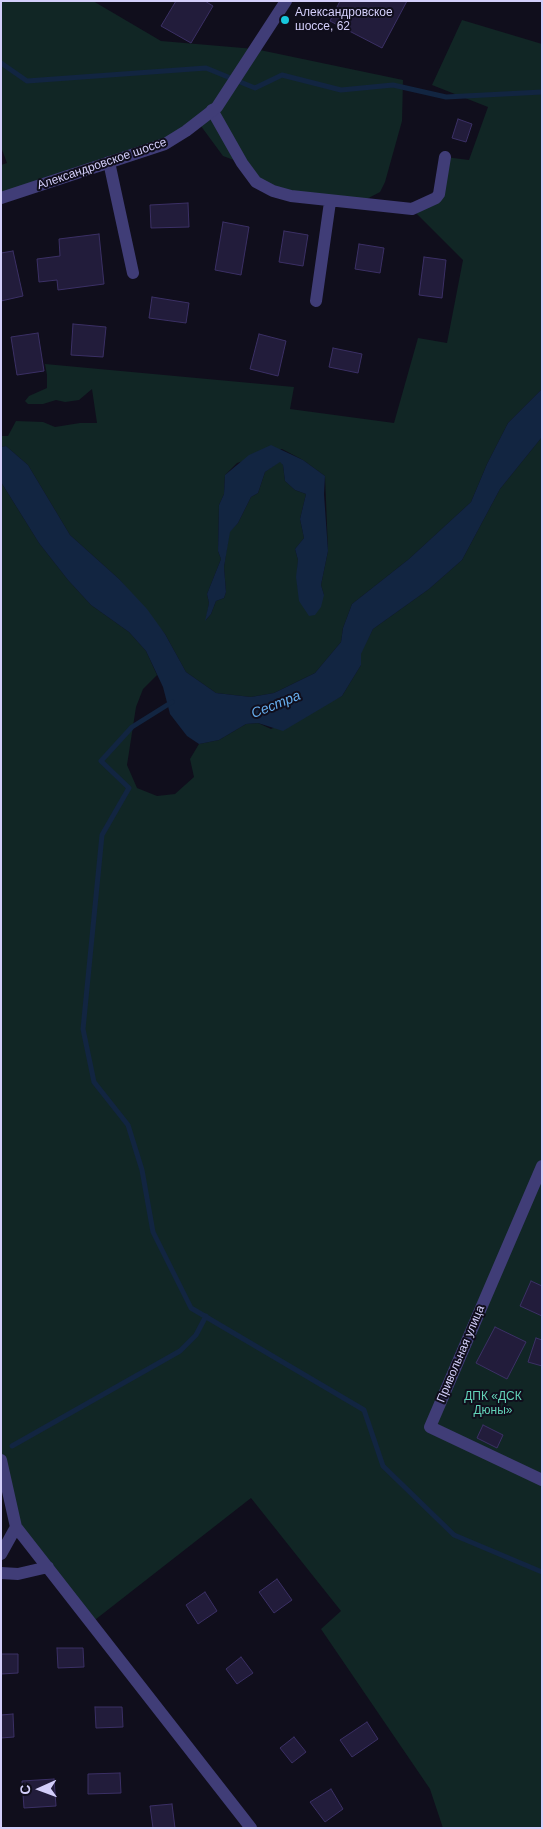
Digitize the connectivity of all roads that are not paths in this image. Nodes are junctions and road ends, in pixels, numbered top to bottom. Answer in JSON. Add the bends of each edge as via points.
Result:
{"nodes":[{"id":1,"x":286,"y":1,"type":"edge"},
{"id":2,"x":212,"y":110,"type":"junction"},
{"id":3,"x":446,"y":157,"type":"dead end"},
{"id":4,"x":109,"y":162,"type":"junction"},
{"id":5,"x":1,"y":198,"type":"edge"},
{"id":6,"x":330,"y":202,"type":"junction"},
{"id":7,"x":133,"y":272,"type":"dead end"},
{"id":8,"x":316,"y":301,"type":"dead end"},
{"id":9,"x":542,"y":1166,"type":"edge"},
{"id":10,"x":1,"y":1460,"type":"edge"},
{"id":11,"x":542,"y":1480,"type":"edge"},
{"id":12,"x":15,"y":1522,"type":"junction"},
{"id":13,"x":1,"y":1554,"type":"edge"},
{"id":14,"x":48,"y":1567,"type":"junction"},
{"id":15,"x":1,"y":1573,"type":"edge"},
{"id":16,"x":249,"y":1827,"type":"edge"}],
"edges":[{"from":1,"to":2,"type":"street","name":"Александровское шоссе"},
{"from":2,"to":4,"type":"street","name":"Александровское шоссе","via":[[165,144]]},
{"from":2,"to":6,"type":"street","via":[[256,182],[291,196]]},
{"from":3,"to":6,"type":"street","via":[[439,194],[412,209]]},
{"from":4,"to":5,"type":"street","name":"Александровское шоссе"},
{"from":4,"to":7,"type":"street"},
{"from":6,"to":8,"type":"street"},
{"from":9,"to":11,"type":"street","name":"Привольная улица","via":[[430,1427]]},
{"from":10,"to":12,"type":"street"},
{"from":12,"to":13,"type":"street"},
{"from":12,"to":14,"type":"street"},
{"from":14,"to":15,"type":"street","via":[[18,1574]]},
{"from":14,"to":16,"type":"street"}]}
